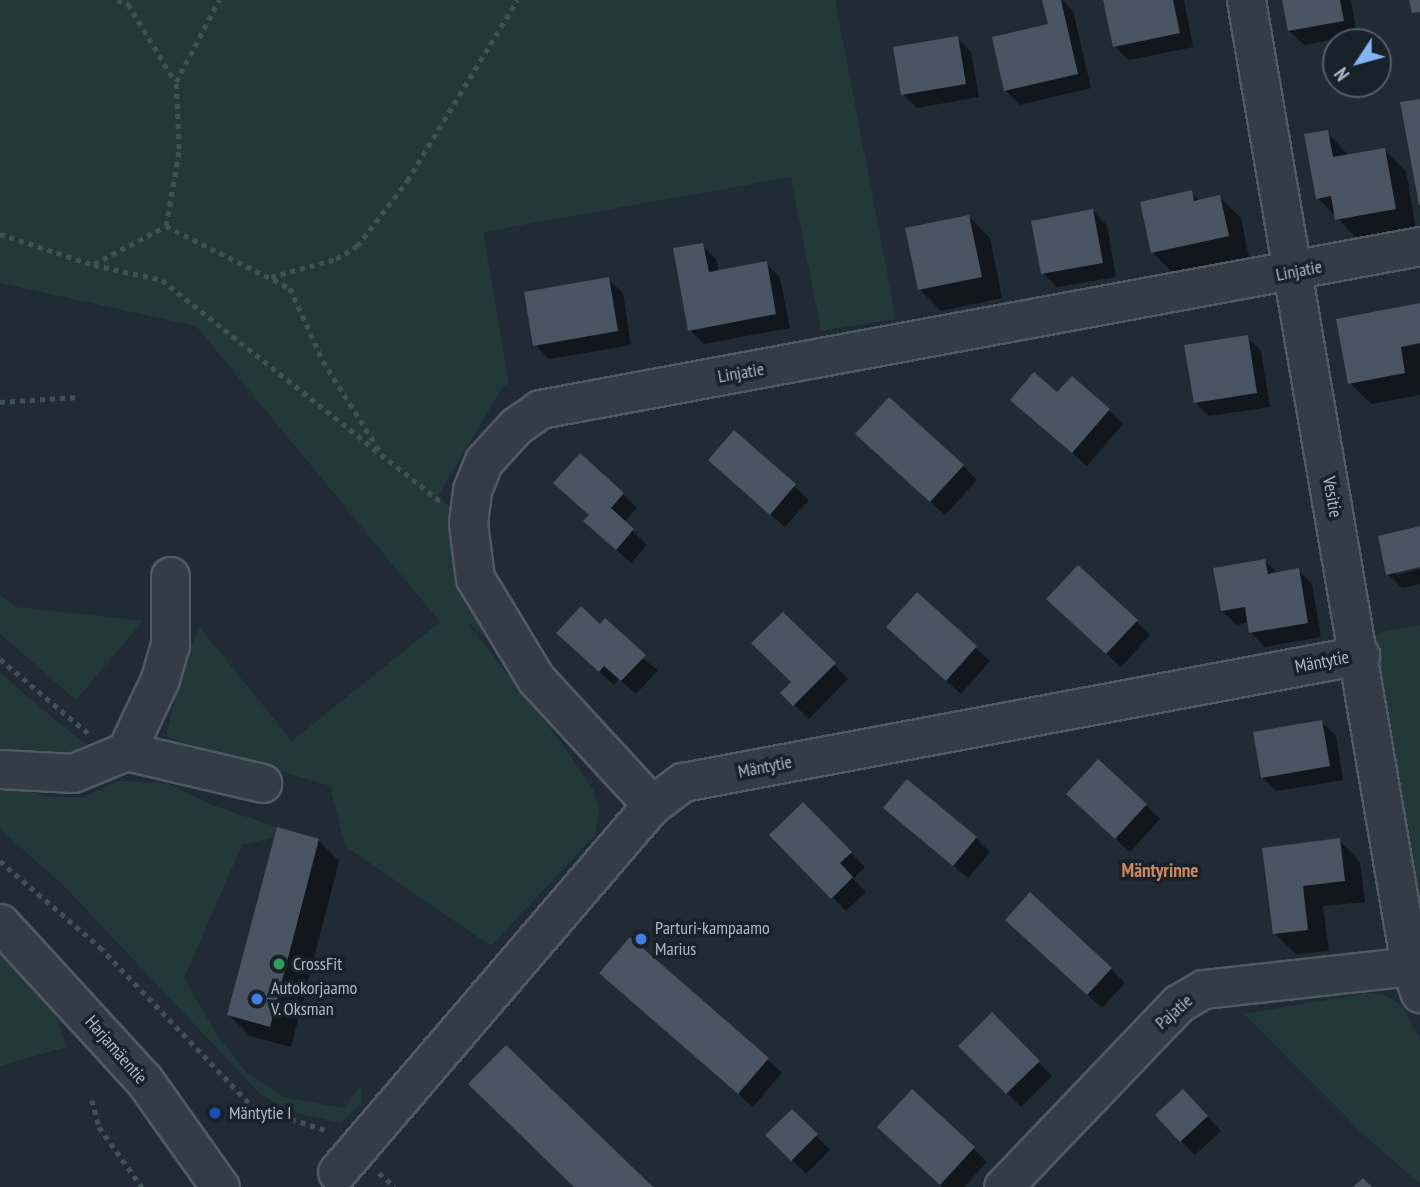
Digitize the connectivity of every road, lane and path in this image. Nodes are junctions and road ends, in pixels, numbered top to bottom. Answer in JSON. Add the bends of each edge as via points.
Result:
{"nodes":[{"id":1,"x":117,"y":0,"type":"edge"},
{"id":2,"x":219,"y":0,"type":"edge"},
{"id":3,"x":517,"y":0,"type":"edge"},
{"id":4,"x":1246,"y":0,"type":"edge"},
{"id":5,"x":176,"y":82,"type":"junction"},
{"id":6,"x":166,"y":226,"type":"junction"},
{"id":7,"x":0,"y":234,"type":"edge"},
{"id":8,"x":1420,"y":246,"type":"edge"},
{"id":9,"x":93,"y":265,"type":"junction"},
{"id":10,"x":1291,"y":273,"type":"junction"},
{"id":11,"x":270,"y":277,"type":"junction"},
{"id":12,"x":78,"y":397,"type":"dead end"},
{"id":13,"x":0,"y":402,"type":"edge"},
{"id":14,"x":387,"y":463,"type":"junction"},
{"id":15,"x":468,"y":523,"type":"junction"},
{"id":16,"x":170,"y":576,"type":"dead end"},
{"id":17,"x":1360,"y":655,"type":"junction"},
{"id":18,"x":0,"y":659,"type":"edge"},
{"id":19,"x":126,"y":751,"type":"junction"},
{"id":20,"x":0,"y":769,"type":"edge"},
{"id":21,"x":262,"y":783,"type":"dead end"},
{"id":22,"x":652,"y":805,"type":"junction"},
{"id":23,"x":0,"y":861,"type":"edge"},
{"id":24,"x":0,"y":923,"type":"edge"},
{"id":25,"x":1415,"y":979,"type":"edge"},
{"id":26,"x":92,"y":1100,"type":"dead end"},
{"id":27,"x":341,"y":1174,"type":"edge"},
{"id":28,"x":142,"y":1187,"type":"edge"},
{"id":29,"x":220,"y":1187,"type":"edge"},
{"id":30,"x":1003,"y":1187,"type":"edge"}],
"edges":[{"from":1,"to":5,"type":"path","via":[[128,4]]},
{"from":2,"to":5,"type":"path"},
{"from":3,"to":11,"type":"path","via":[[407,181],[357,246],[336,258]]},
{"from":4,"to":10,"type":"street","name":"Vesitie"},
{"from":5,"to":6,"type":"path","via":[[179,149]]},
{"from":6,"to":9,"type":"path"},
{"from":6,"to":11,"type":"path"},
{"from":7,"to":9,"type":"path"},
{"from":8,"to":10,"type":"street","name":"Linjatie"},
{"from":9,"to":14,"type":"path","via":[[162,280]]},
{"from":10,"to":15,"type":"street","name":"Linjatie","via":[[540,409],[499,441],[484,461],[472,490]]},
{"from":10,"to":17,"type":"street","name":"Vesitie"},
{"from":11,"to":14,"type":"path","via":[[290,288],[323,361]]},
{"from":12,"to":13,"type":"path"},
{"from":14,"to":15,"type":"path"},
{"from":15,"to":22,"type":"street","name":"Linjatie","via":[[475,578],[536,679]]},
{"from":16,"to":19,"type":"street","via":[[170,645]]},
{"from":17,"to":22,"type":"street","name":"Mäntytie","via":[[682,782]]},
{"from":17,"to":25,"type":"street","name":"Vesitie"},
{"from":18,"to":19,"type":"path","via":[[89,734]]},
{"from":19,"to":20,"type":"street","via":[[74,773]]},
{"from":19,"to":21,"type":"street"},
{"from":22,"to":27,"type":"street","name":"Mäntytie"},
{"from":23,"to":27,"type":"path","via":[[100,947],[253,1107],[328,1130]]},
{"from":24,"to":29,"type":"street","name":"Harjamäentie","via":[[144,1080]]},
{"from":25,"to":30,"type":"street","name":"Pajatie","via":[[1203,989],[1179,1003]]},
{"from":26,"to":28,"type":"path","via":[[99,1127]]}]}
